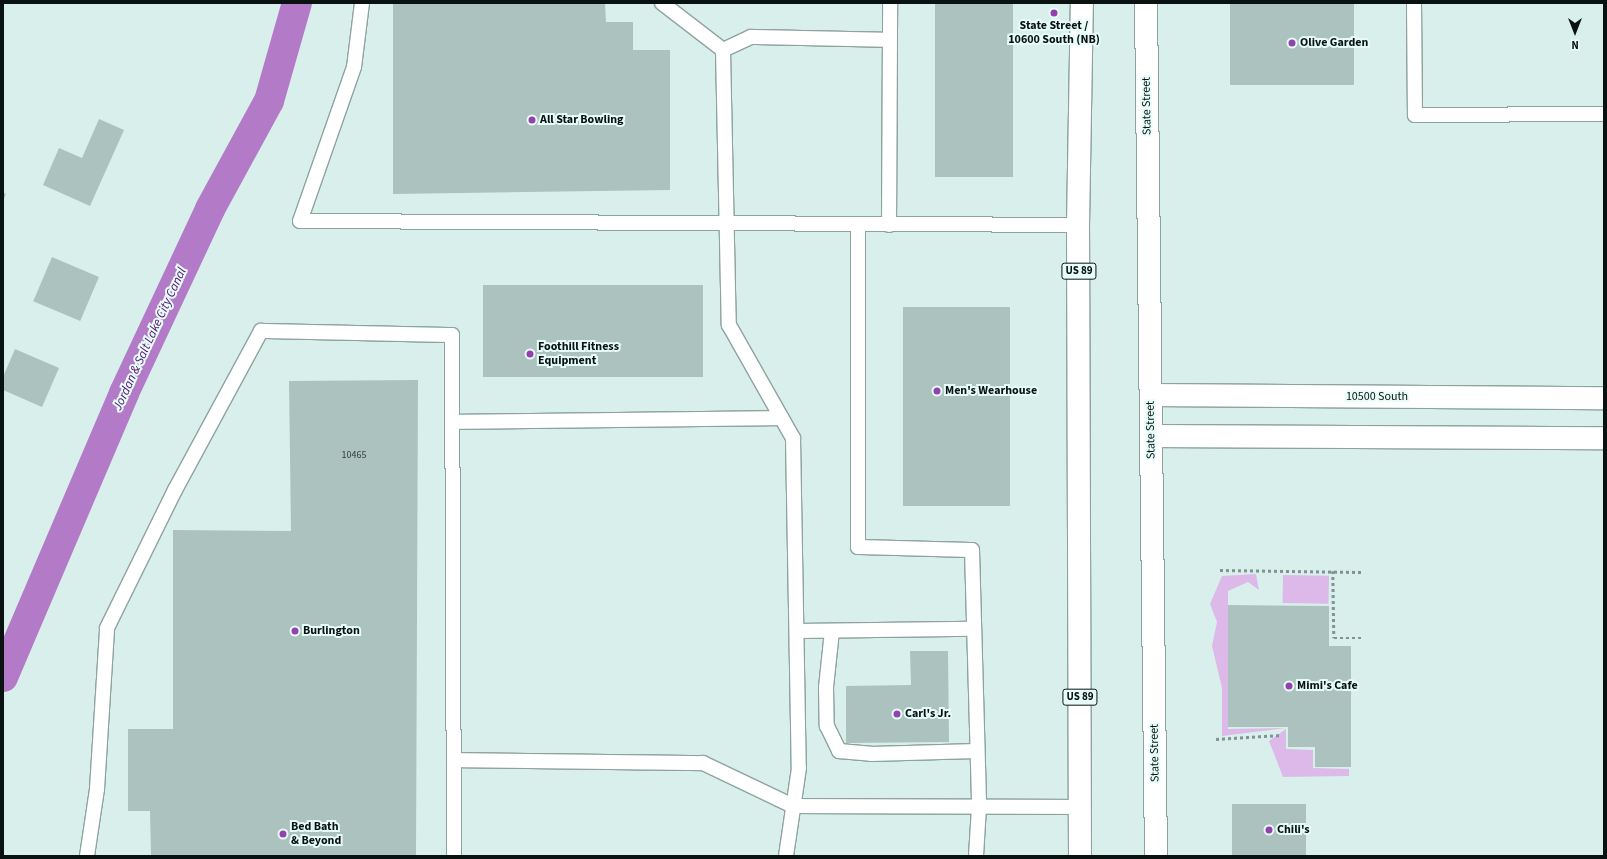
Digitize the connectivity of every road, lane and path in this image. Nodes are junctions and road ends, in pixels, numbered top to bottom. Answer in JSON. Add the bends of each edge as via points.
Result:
{"nodes":[{"id":1,"x":362,"y":3,"type":"edge"},
{"id":2,"x":662,"y":3,"type":"edge"},
{"id":3,"x":890,"y":3,"type":"edge"},
{"id":4,"x":1082,"y":3,"type":"edge"},
{"id":5,"x":1146,"y":3,"type":"edge"},
{"id":6,"x":1414,"y":3,"type":"edge"},
{"id":7,"x":889,"y":40,"type":"junction"},
{"id":8,"x":723,"y":50,"type":"junction"},
{"id":9,"x":1604,"y":114,"type":"edge"},
{"id":10,"x":727,"y":225,"type":"junction"},
{"id":11,"x":858,"y":225,"type":"junction"},
{"id":12,"x":889,"y":225,"type":"junction"},
{"id":13,"x":1078,"y":225,"type":"junction"},
{"id":14,"x":1151,"y":395,"type":"junction"},
{"id":15,"x":1604,"y":398,"type":"edge"},
{"id":16,"x":781,"y":418,"type":"junction"},
{"id":17,"x":452,"y":422,"type":"junction"},
{"id":18,"x":1151,"y":436,"type":"junction"},
{"id":19,"x":1604,"y":438,"type":"edge"},
{"id":20,"x":1220,"y":570,"type":"dead end"},
{"id":21,"x":1333,"y":571,"type":"junction"},
{"id":22,"x":1361,"y":572,"type":"dead end"},
{"id":23,"x":974,"y":629,"type":"junction"},
{"id":24,"x":798,"y":631,"type":"junction"},
{"id":25,"x":832,"y":631,"type":"junction"},
{"id":26,"x":1361,"y":638,"type":"dead end"},
{"id":27,"x":1282,"y":735,"type":"dead end"},
{"id":28,"x":1216,"y":739,"type":"dead end"},
{"id":29,"x":977,"y":751,"type":"junction"},
{"id":30,"x":454,"y":760,"type":"junction"},
{"id":31,"x":793,"y":806,"type":"junction"},
{"id":32,"x":979,"y":807,"type":"junction"},
{"id":33,"x":1080,"y":808,"type":"junction"},
{"id":34,"x":87,"y":856,"type":"edge"},
{"id":35,"x":454,"y":856,"type":"edge"},
{"id":36,"x":786,"y":856,"type":"edge"},
{"id":37,"x":976,"y":856,"type":"edge"},
{"id":38,"x":1080,"y":856,"type":"edge"},
{"id":39,"x":1156,"y":856,"type":"edge"}],
"edges":[{"from":1,"to":10,"type":"lane","via":[[354,67],[300,221]]},
{"from":2,"to":8,"type":"lane"},
{"from":3,"to":7,"type":"lane"},
{"from":4,"to":13,"type":"main road","number":"US 89"},
{"from":5,"to":14,"type":"main road","name":"State Street"},
{"from":6,"to":9,"type":"lane","via":[[1415,115]]},
{"from":7,"to":8,"type":"lane","via":[[751,37]]},
{"from":7,"to":12,"type":"lane"},
{"from":8,"to":10,"type":"lane"},
{"from":10,"to":11,"type":"lane"},
{"from":10,"to":16,"type":"lane","via":[[729,325]]},
{"from":11,"to":12,"type":"lane"},
{"from":11,"to":23,"type":"lane","via":[[858,547],[972,550]]},
{"from":12,"to":13,"type":"lane"},
{"from":13,"to":33,"type":"main road","number":"US 89"},
{"from":14,"to":15,"type":"main road","name":"10500 South"},
{"from":14,"to":18,"type":"main road","name":"State Street"},
{"from":16,"to":17,"type":"lane"},
{"from":16,"to":24,"type":"lane","via":[[793,438]]},
{"from":17,"to":30,"type":"lane"},
{"from":17,"to":34,"type":"lane","via":[[452,335],[261,331],[175,490],[107,628],[97,789]]},
{"from":18,"to":19,"type":"main road"},
{"from":18,"to":39,"type":"main road","name":"State Street"},
{"from":20,"to":21,"type":"path"},
{"from":21,"to":22,"type":"path"},
{"from":21,"to":26,"type":"path","via":[[1334,638]]},
{"from":23,"to":25,"type":"lane"},
{"from":23,"to":29,"type":"lane"},
{"from":24,"to":25,"type":"lane"},
{"from":24,"to":31,"type":"lane","via":[[799,768]]},
{"from":25,"to":29,"type":"lane","via":[[826,687],[827,726],[839,751],[872,754]]},
{"from":27,"to":28,"type":"path"},
{"from":29,"to":32,"type":"lane"},
{"from":30,"to":31,"type":"lane","via":[[703,763]]},
{"from":30,"to":35,"type":"lane"},
{"from":31,"to":32,"type":"lane"},
{"from":31,"to":36,"type":"lane"},
{"from":32,"to":33,"type":"lane"},
{"from":32,"to":37,"type":"lane"},
{"from":33,"to":38,"type":"main road","number":"US 89"}]}
